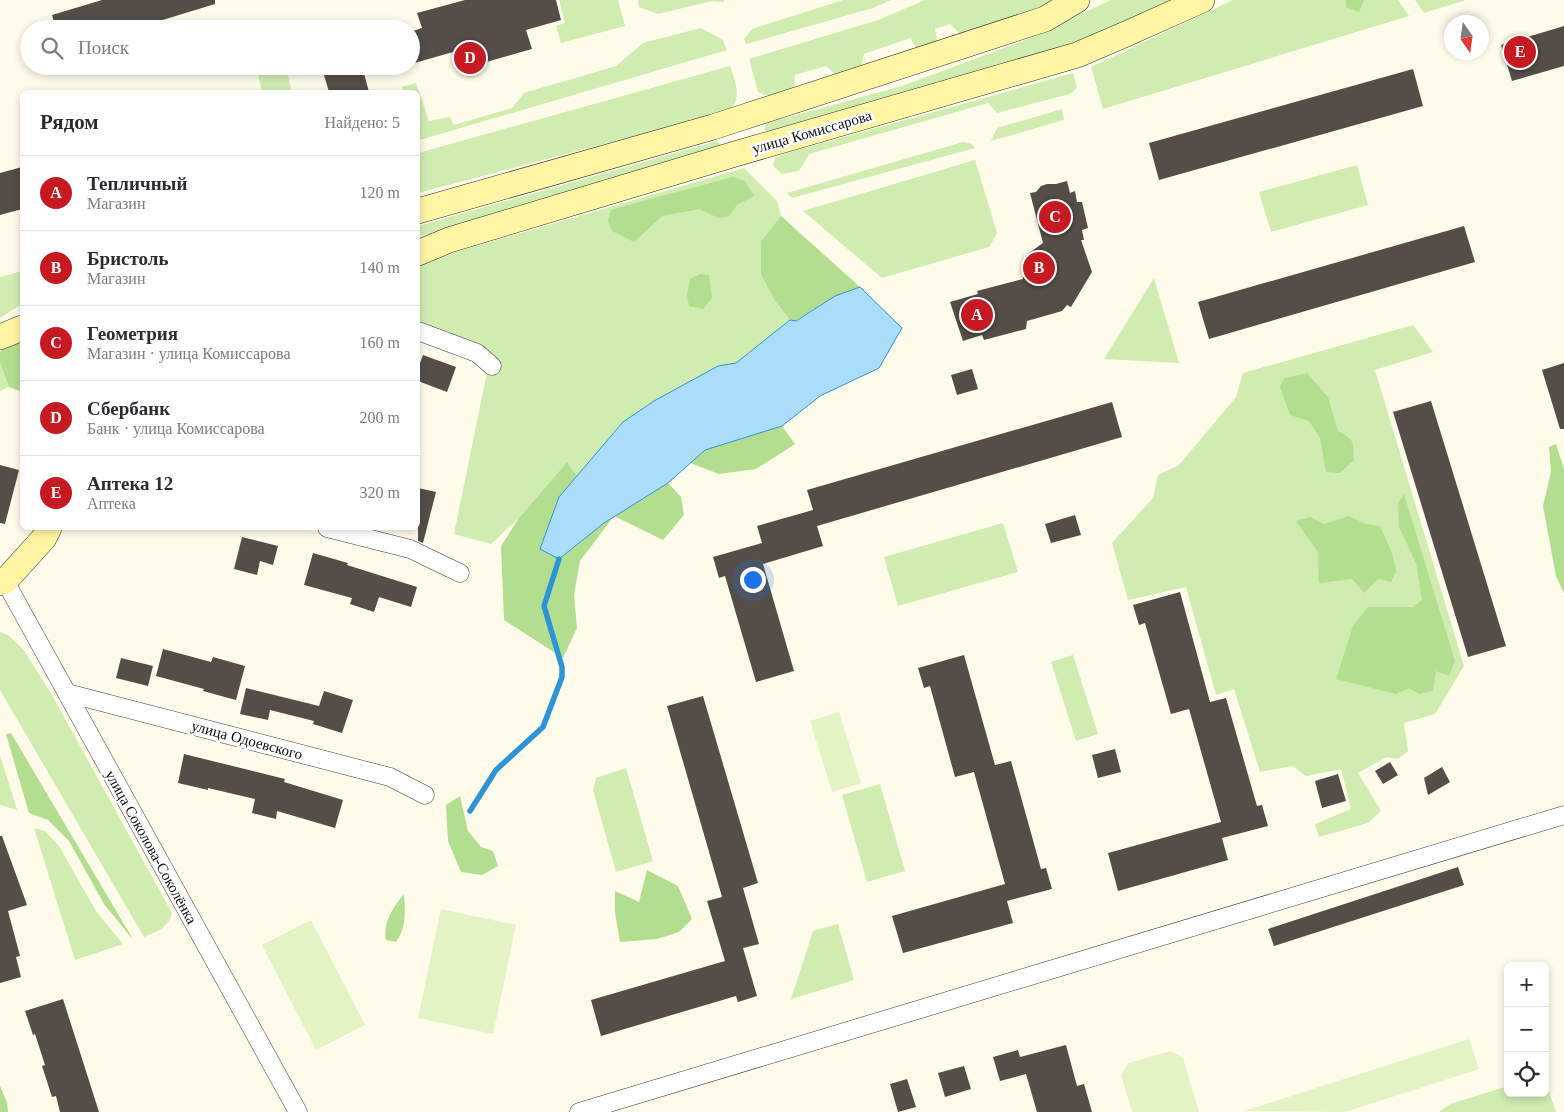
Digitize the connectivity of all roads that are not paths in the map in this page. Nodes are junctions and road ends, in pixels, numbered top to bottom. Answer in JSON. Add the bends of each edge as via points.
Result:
{"nodes":[{"id":1,"x":1077,"y":0,"type":"edge"},
{"id":2,"x":1202,"y":0,"type":"edge"},
{"id":3,"x":420,"y":210,"type":"edge"},
{"id":4,"x":420,"y":252,"type":"edge"},
{"id":5,"x":20,"y":329,"type":"edge"},
{"id":6,"x":420,"y":332,"type":"edge"},
{"id":7,"x":0,"y":337,"type":"edge"},
{"id":8,"x":492,"y":366,"type":"dead end"},
{"id":9,"x":48,"y":530,"type":"edge"},
{"id":10,"x":335,"y":530,"type":"edge"},
{"id":11,"x":460,"y":573,"type":"dead end"},
{"id":12,"x":3,"y":582,"type":"edge"},
{"id":13,"x":67,"y":693,"type":"junction"},
{"id":14,"x":425,"y":795,"type":"dead end"},
{"id":15,"x":1564,"y":815,"type":"edge"},
{"id":16,"x":298,"y":1112,"type":"edge"},
{"id":17,"x":579,"y":1112,"type":"edge"}],
"edges":[{"from":1,"to":3,"type":"main road","via":[[1045,19],[713,127]]},
{"from":2,"to":4,"type":"main road","name":"улица Комиссарова","via":[[1077,55],[735,154],[449,240]]},
{"from":5,"to":7,"type":"main road"},
{"from":6,"to":8,"type":"street","via":[[477,353]]},
{"from":9,"to":12,"type":"main road"},
{"from":10,"to":11,"type":"street","via":[[410,549]]},
{"from":12,"to":13,"type":"street","name":"улица Соколова-Соколёнка"},
{"from":13,"to":14,"type":"street","name":"улица Одоевского","via":[[390,777]]},
{"from":13,"to":16,"type":"street","name":"улица Соколова-Соколёнка"},
{"from":15,"to":17,"type":"street"}]}
